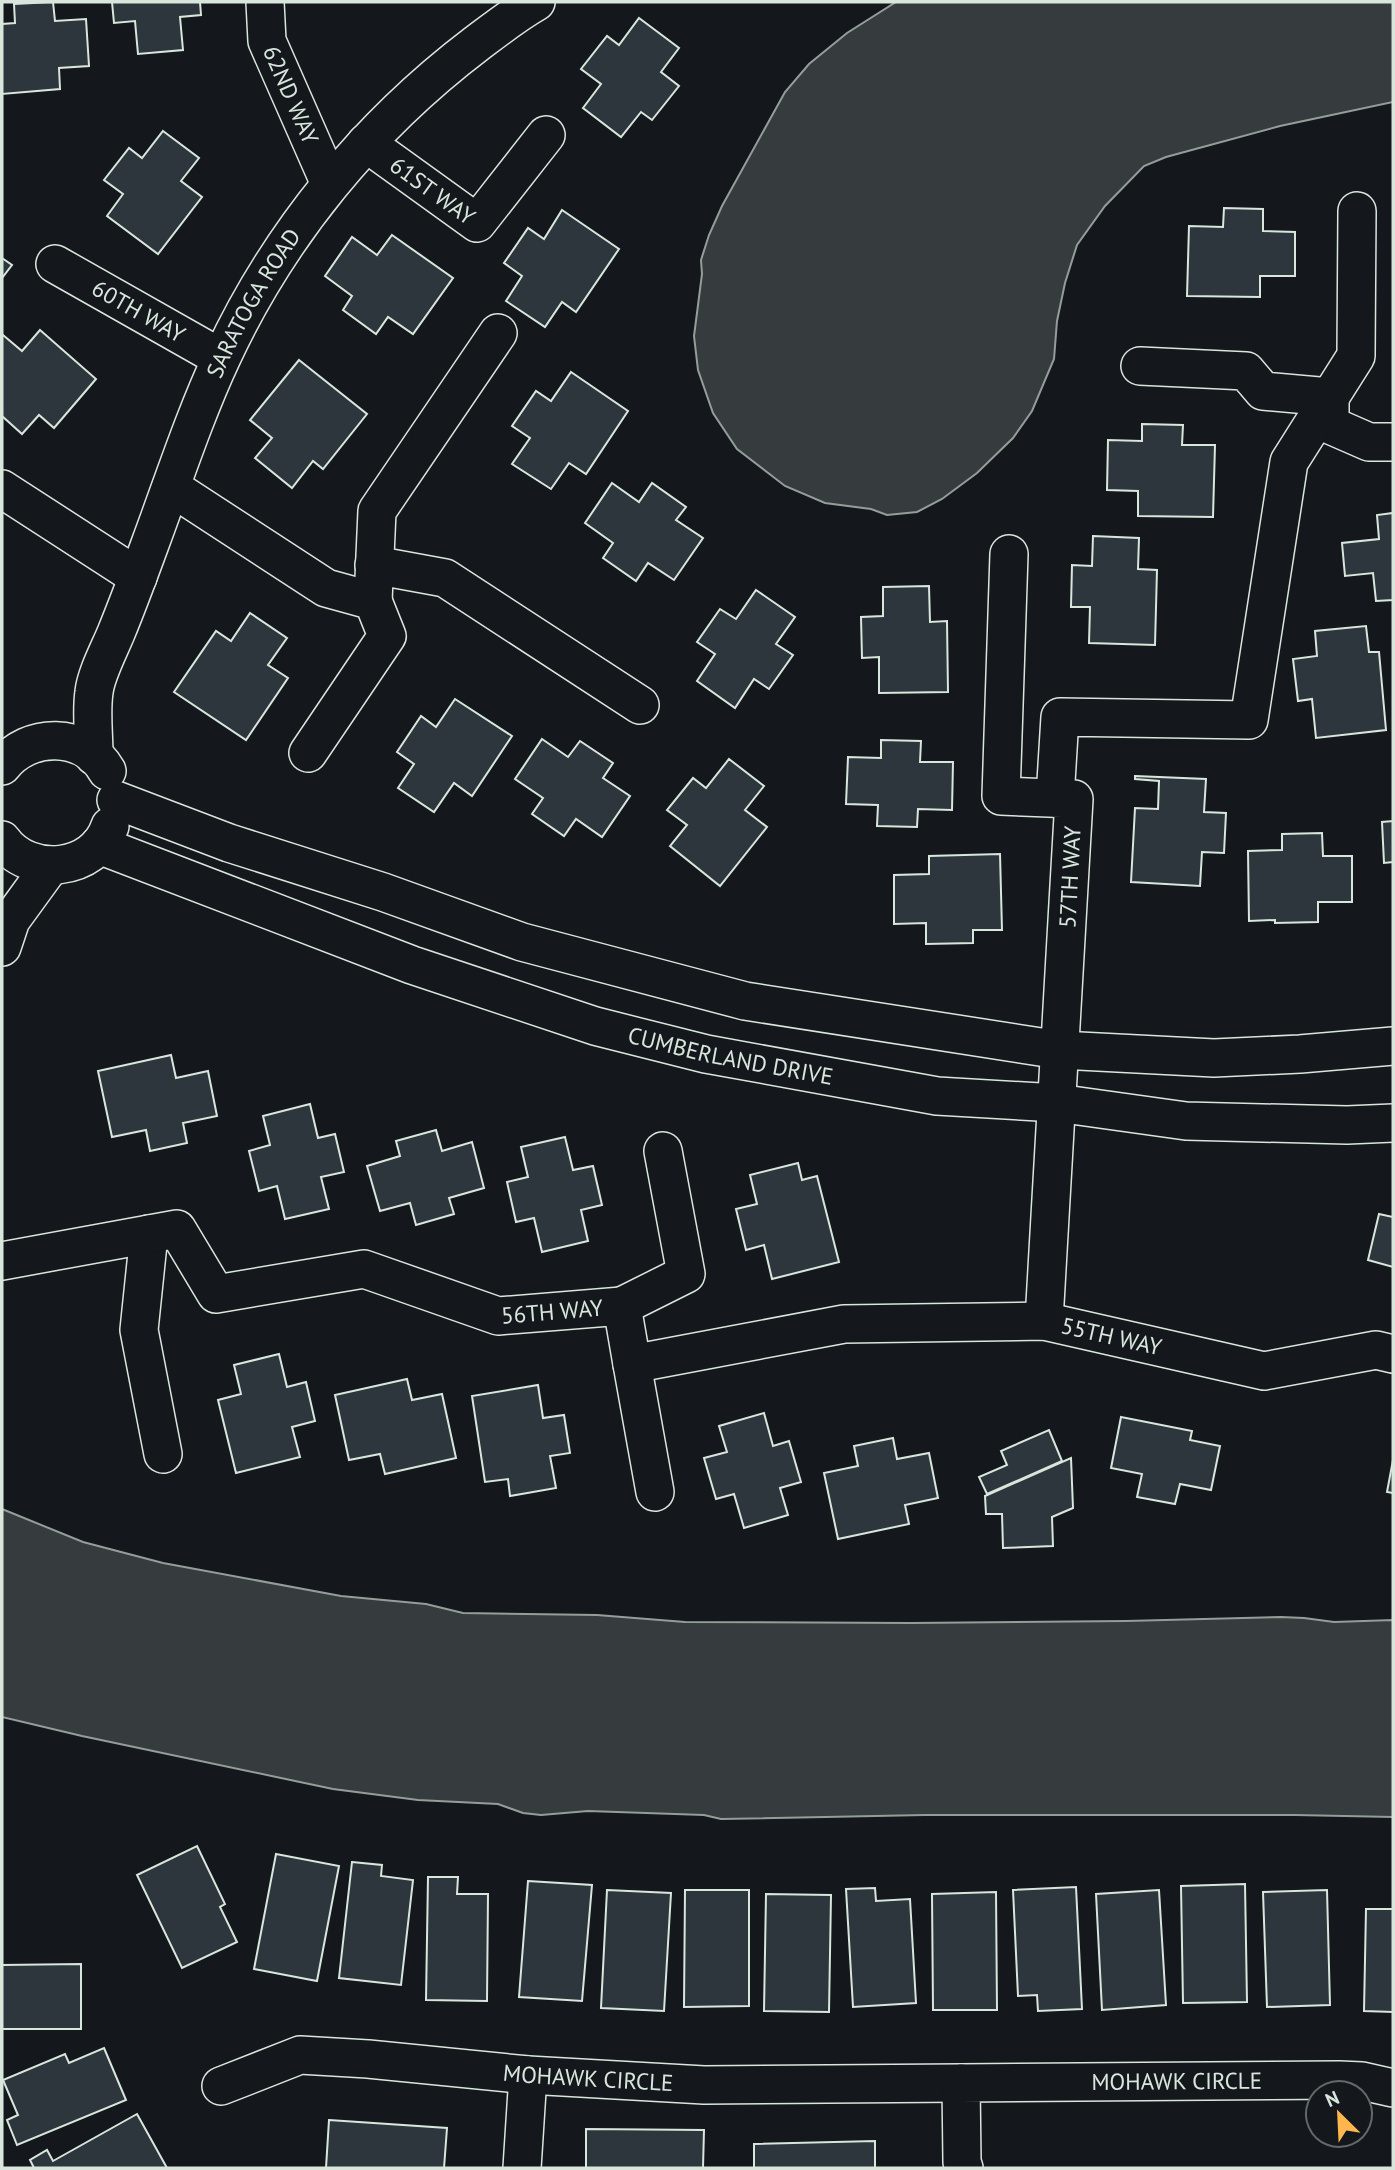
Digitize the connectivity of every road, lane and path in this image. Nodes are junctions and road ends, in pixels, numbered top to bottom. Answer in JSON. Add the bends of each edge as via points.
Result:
{"nodes":[{"id":1,"x":265,"y":2,"type":"edge"},
{"id":2,"x":536,"y":2,"type":"edge"},
{"id":3,"x":546,"y":135,"type":"dead end"},
{"id":4,"x":366,"y":143,"type":"junction"},
{"id":5,"x":330,"y":184,"type":"junction"},
{"id":6,"x":1357,"y":211,"type":"dead end"},
{"id":7,"x":55,"y":264,"type":"dead end"},
{"id":8,"x":498,"y":333,"type":"dead end"},
{"id":9,"x":221,"y":358,"type":"junction"},
{"id":10,"x":1140,"y":366,"type":"dead end"},
{"id":11,"x":1330,"y":397,"type":"junction"},
{"id":12,"x":1393,"y":442,"type":"edge"},
{"id":13,"x":171,"y":487,"type":"junction"},
{"id":14,"x":2,"y":489,"type":"edge"},
{"id":15,"x":1009,"y":554,"type":"dead end"},
{"id":16,"x":374,"y":565,"type":"junction"},
{"id":17,"x":138,"y":577,"type":"junction"},
{"id":18,"x":373,"y":601,"type":"junction"},
{"id":19,"x":94,"y":691,"type":"junction"},
{"id":20,"x":640,"y":705,"type":"dead end"},
{"id":21,"x":16,"y":750,"type":"edge"},
{"id":22,"x":308,"y":753,"type":"dead end"},
{"id":23,"x":94,"y":756,"type":"junction"},
{"id":24,"x":1055,"y":798,"type":"junction"},
{"id":25,"x":116,"y":800,"type":"junction"},
{"id":26,"x":3,"y":842,"type":"edge"},
{"id":27,"x":99,"y":845,"type":"junction"},
{"id":28,"x":51,"y":865,"type":"junction"},
{"id":29,"x":6,"y":933,"type":"edge"},
{"id":30,"x":1393,"y":1046,"type":"edge"},
{"id":31,"x":1060,"y":1050,"type":"junction"},
{"id":32,"x":1057,"y":1103,"type":"junction"},
{"id":33,"x":1393,"y":1123,"type":"edge"},
{"id":34,"x":663,"y":1151,"type":"dead end"},
{"id":35,"x":149,"y":1234,"type":"junction"},
{"id":36,"x":2,"y":1261,"type":"edge"},
{"id":37,"x":622,"y":1306,"type":"junction"},
{"id":38,"x":1044,"y":1321,"type":"junction"},
{"id":39,"x":1393,"y":1354,"type":"edge"},
{"id":40,"x":632,"y":1364,"type":"junction"},
{"id":41,"x":163,"y":1454,"type":"dead end"},
{"id":42,"x":656,"y":1492,"type":"dead end"},
{"id":43,"x":528,"y":2076,"type":"junction"},
{"id":44,"x":961,"y":2083,"type":"junction"},
{"id":45,"x":221,"y":2086,"type":"dead end"},
{"id":46,"x":1393,"y":2088,"type":"edge"},
{"id":47,"x":522,"y":2168,"type":"edge"},
{"id":48,"x":964,"y":2168,"type":"edge"}],
"edges":[{"from":1,"to":5,"type":"street","name":"62ND WAY","via":[[267,41]]},
{"from":2,"to":4,"type":"street","name":"SARATOGA ROAD","via":[[445,67]]},
{"from":3,"to":4,"type":"street","name":"61ST WAY","via":[[477,223]]},
{"from":4,"to":5,"type":"street","name":"SARATOGA ROAD"},
{"from":5,"to":9,"type":"street","name":"SARATOGA ROAD","via":[[288,241]]},
{"from":6,"to":11,"type":"street","via":[[1356,356]]},
{"from":7,"to":9,"type":"street","name":"60TH WAY"},
{"from":8,"to":16,"type":"street","via":[[377,511]]},
{"from":9,"to":13,"type":"street","name":"SARATOGA ROAD"},
{"from":10,"to":11,"type":"street","via":[[1246,371],[1263,391]]},
{"from":11,"to":12,"type":"street","via":[[1330,425],[1369,442]]},
{"from":11,"to":24,"type":"street","via":[[1289,462],[1249,720],[1060,717]]},
{"from":13,"to":17,"type":"street","name":"SARATOGA ROAD"},
{"from":13,"to":18,"type":"street","via":[[326,588]]},
{"from":14,"to":17,"type":"street"},
{"from":15,"to":24,"type":"street","name":"57TH WAY","via":[[1001,796]]},
{"from":16,"to":18,"type":"street"},
{"from":16,"to":20,"type":"street","via":[[445,578]]},
{"from":17,"to":19,"type":"street","name":"SARATOGA ROAD"},
{"from":18,"to":22,"type":"street","via":[[387,636]]},
{"from":19,"to":21,"type":"street","name":"SARATOGA ROAD"},
{"from":19,"to":23,"type":"street","name":"SARATOGA ROAD"},
{"from":21,"to":23,"type":"street","via":[[53,739],[73,743]]},
{"from":23,"to":25,"type":"street","via":[[113,782]]},
{"from":24,"to":31,"type":"street","name":"57TH WAY","via":[[1074,799]]},
{"from":25,"to":27,"type":"street","via":[[108,832]]},
{"from":25,"to":31,"type":"street","via":[[522,942],[745,1001]]},
{"from":26,"to":28,"type":"street","via":[[33,863]]},
{"from":26,"to":29,"type":"street"},
{"from":27,"to":28,"type":"street","via":[[69,864]]},
{"from":27,"to":32,"type":"street","name":"CUMBERLAND DRIVE","via":[[412,965],[595,1026],[706,1054],[937,1096]]},
{"from":28,"to":29,"type":"street"},
{"from":30,"to":31,"type":"street","via":[[1214,1058]]},
{"from":31,"to":32,"type":"street","name":"57TH WAY"},
{"from":32,"to":33,"type":"street","name":"CUMBERLAND DRIVE","via":[[1186,1121]]},
{"from":32,"to":38,"type":"street","name":"55TH WAY"},
{"from":34,"to":37,"type":"street","via":[[686,1274]]},
{"from":35,"to":36,"type":"street","name":"56TH WAY"},
{"from":35,"to":37,"type":"street","name":"56TH WAY","via":[[177,1228],[216,1294],[364,1269],[498,1316]]},
{"from":35,"to":41,"type":"street","via":[[139,1331]]},
{"from":37,"to":40,"type":"street","name":"56TH WAY"},
{"from":38,"to":39,"type":"street","name":"55TH WAY","via":[[1264,1371],[1376,1350]]},
{"from":38,"to":40,"type":"street","via":[[844,1324]]},
{"from":40,"to":42,"type":"street","name":"56TH WAY"},
{"from":43,"to":44,"type":"street","name":"MOHAWK CIRCLE","via":[[705,2085]]},
{"from":43,"to":45,"type":"street","name":"MOHAWK CIRCLE","via":[[300,2055]]},
{"from":43,"to":47,"type":"street"},
{"from":44,"to":46,"type":"street","name":"MOHAWK CIRCLE","via":[[1339,2080]]},
{"from":44,"to":48,"type":"street"}]}
